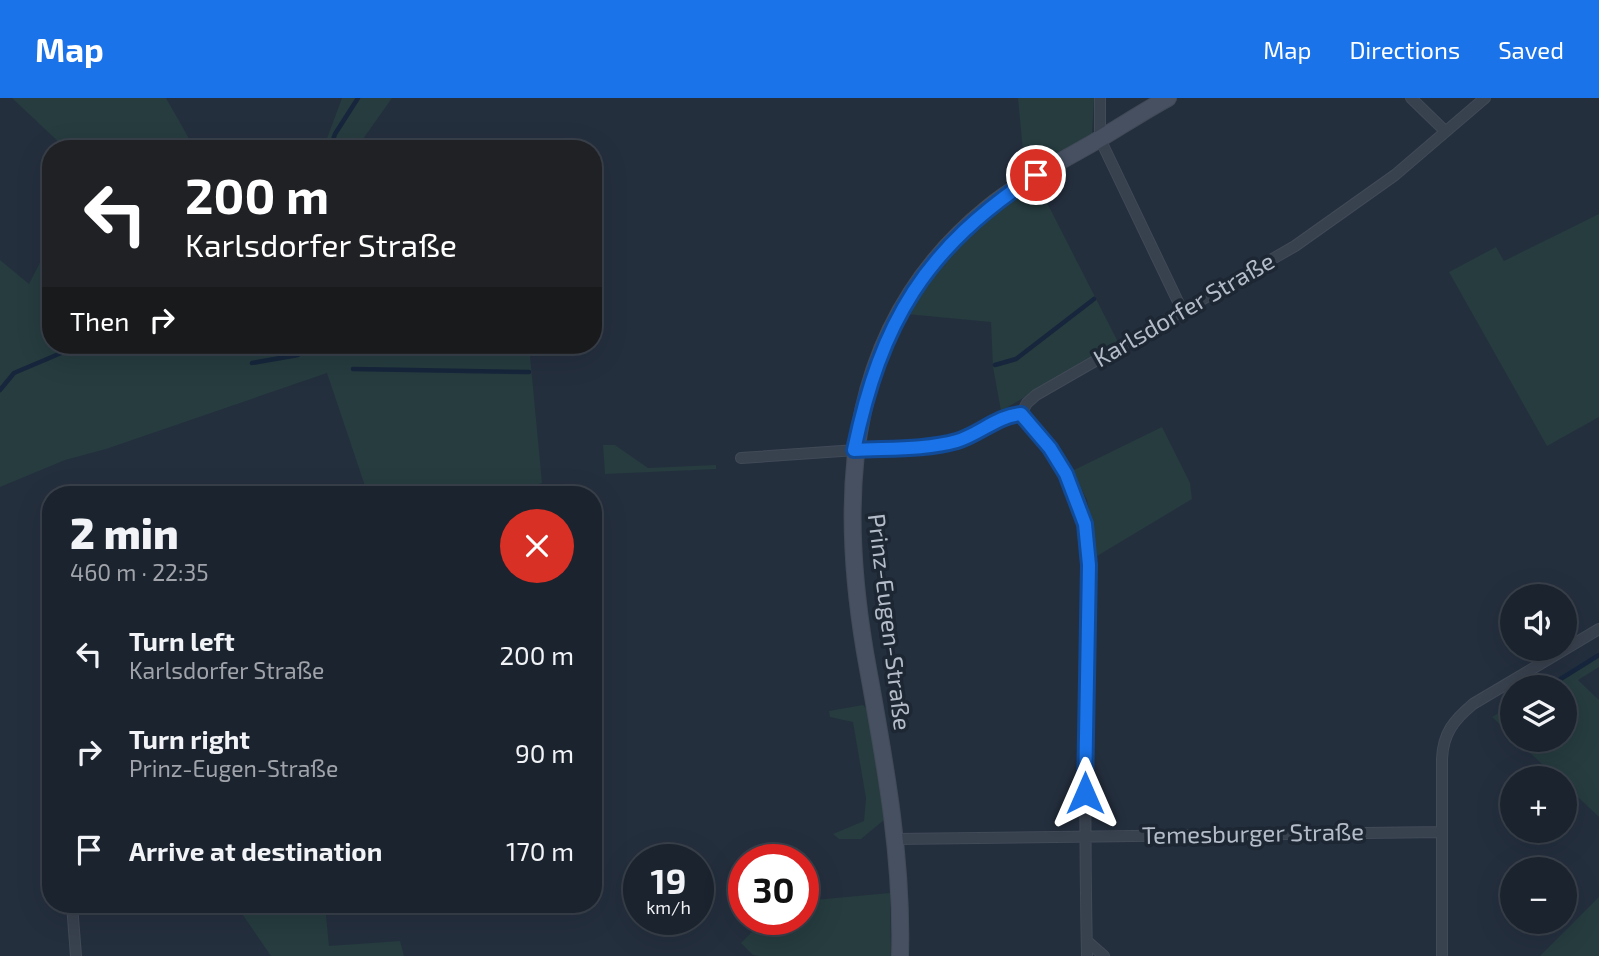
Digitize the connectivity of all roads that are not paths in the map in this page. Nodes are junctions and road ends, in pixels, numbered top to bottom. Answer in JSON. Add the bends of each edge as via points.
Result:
{"nodes":[{"id":1,"x":1100,"y":98,"type":"edge"},
{"id":2,"x":1168,"y":98,"type":"edge"},
{"id":3,"x":1411,"y":98,"type":"edge"},
{"id":4,"x":1485,"y":98,"type":"edge"},
{"id":5,"x":1444,"y":130,"type":"junction"},
{"id":6,"x":1100,"y":139,"type":"junction"},
{"id":7,"x":1182,"y":310,"type":"junction"},
{"id":8,"x":1021,"y":414,"type":"junction"},
{"id":9,"x":854,"y":450,"type":"junction"},
{"id":10,"x":741,"y":458,"type":"dead end"},
{"id":11,"x":1599,"y":629,"type":"edge"},
{"id":12,"x":1442,"y":831,"type":"junction"},
{"id":13,"x":1086,"y":836,"type":"junction"},
{"id":14,"x":896,"y":839,"type":"junction"},
{"id":15,"x":73,"y":913,"type":"edge"},
{"id":16,"x":1087,"y":941,"type":"junction"},
{"id":17,"x":76,"y":956,"type":"edge"},
{"id":18,"x":900,"y":956,"type":"edge"},
{"id":19,"x":1087,"y":956,"type":"edge"},
{"id":20,"x":1104,"y":956,"type":"edge"},
{"id":21,"x":1442,"y":956,"type":"edge"}],
"edges":[{"from":1,"to":6,"type":"street"},
{"from":2,"to":6,"type":"street","name":"Prinz-Eugen-Straße"},
{"from":3,"to":5,"type":"street"},
{"from":4,"to":5,"type":"street","name":"Karlsdorfer Straße"},
{"from":5,"to":7,"type":"street","name":"Karlsdorfer Straße","via":[[1395,175],[1339,216]]},
{"from":6,"to":7,"type":"street"},
{"from":6,"to":9,"type":"street","name":"Prinz-Eugen-Straße","via":[[989,208],[938,256],[909,296],[884,344]]},
{"from":7,"to":8,"type":"street","name":"Karlsdorfer Straße","via":[[1036,395]]},
{"from":8,"to":9,"type":"street","name":"Karlsdorfer Straße","via":[[943,444]]},
{"from":8,"to":13,"type":"street","via":[[1066,474],[1085,524],[1089,565]]},
{"from":9,"to":10,"type":"street","name":"Karlsdorfer Straße"},
{"from":9,"to":14,"type":"street","name":"Prinz-Eugen-Straße","via":[[857,584]]},
{"from":11,"to":12,"type":"street","via":[[1457,718],[1442,749]]},
{"from":12,"to":13,"type":"street","name":"Temesburger Straße"},
{"from":12,"to":21,"type":"street"},
{"from":13,"to":14,"type":"street","name":"Temesburger Straße"},
{"from":13,"to":16,"type":"street"},
{"from":14,"to":18,"type":"street","name":"Prinz-Eugen-Straße"},
{"from":15,"to":17,"type":"street"},
{"from":16,"to":19,"type":"street"},
{"from":16,"to":20,"type":"street"}]}
